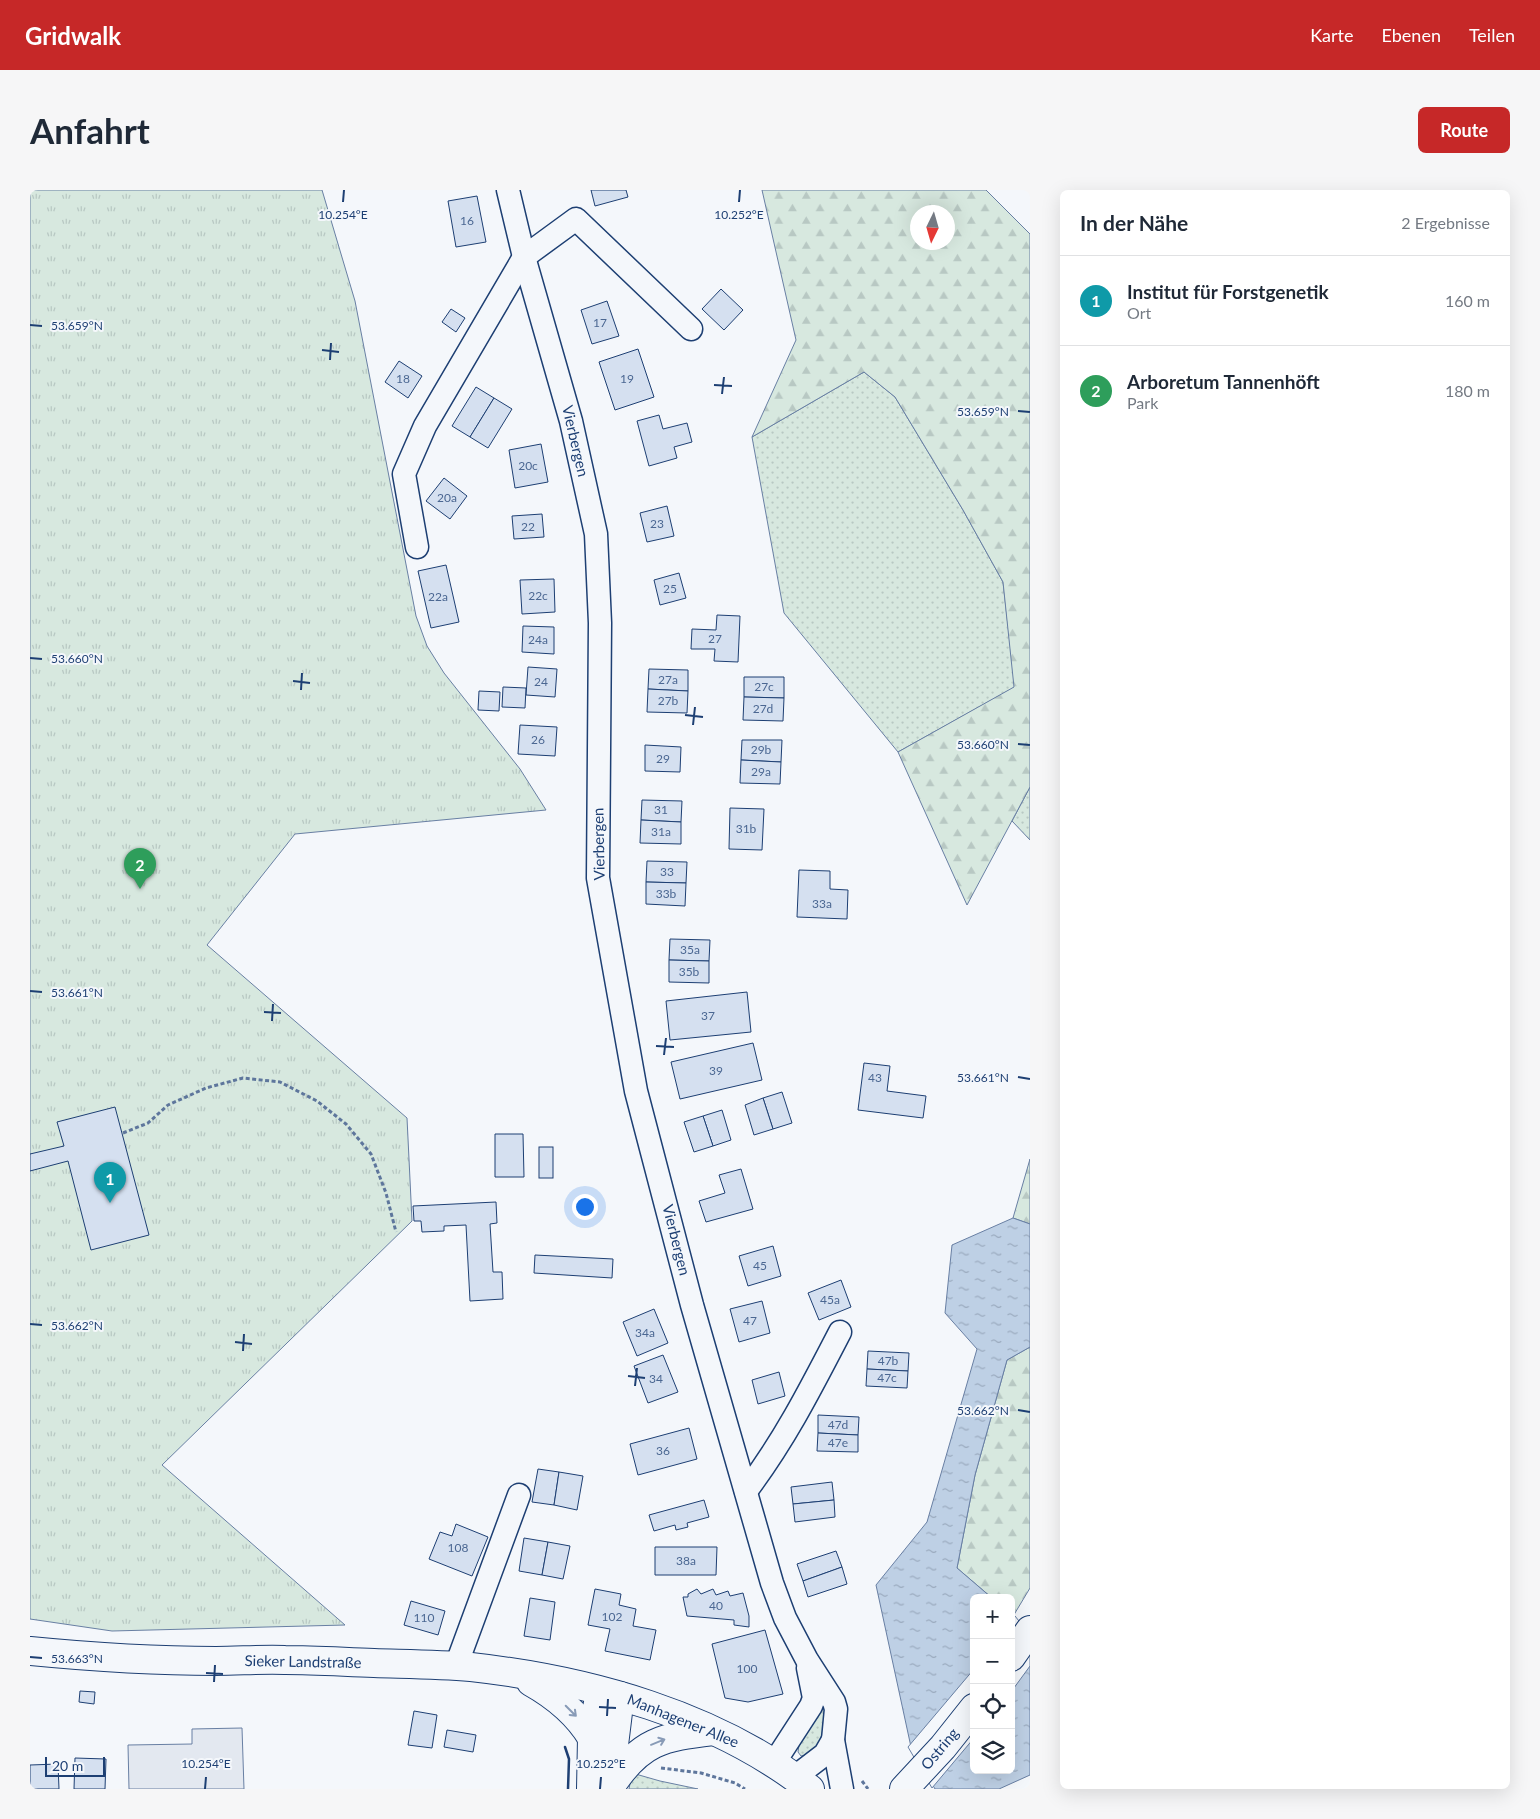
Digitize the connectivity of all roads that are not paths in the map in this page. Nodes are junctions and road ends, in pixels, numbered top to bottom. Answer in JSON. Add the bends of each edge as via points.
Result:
{"nodes":[{"id":1,"x":508,"y":190,"type":"edge"},
{"id":2,"x":524,"y":257,"type":"junction"},
{"id":3,"x":691,"y":328,"type":"dead end"},
{"id":4,"x":418,"y":547,"type":"dead end"},
{"id":5,"x":840,"y":1332,"type":"dead end"},
{"id":6,"x":746,"y":1491,"type":"junction"},
{"id":7,"x":519,"y":1495,"type":"dead end"},
{"id":8,"x":1030,"y":1630,"type":"edge"},
{"id":9,"x":30,"y":1651,"type":"edge"},
{"id":10,"x":1015,"y":1651,"type":"edge"},
{"id":11,"x":807,"y":1660,"type":"junction"},
{"id":12,"x":456,"y":1666,"type":"junction"},
{"id":13,"x":517,"y":1673,"type":"junction"},
{"id":14,"x":610,"y":1693,"type":"junction"},
{"id":15,"x":970,"y":1713,"type":"edge"},
{"id":16,"x":714,"y":1731,"type":"junction"},
{"id":17,"x":592,"y":1738,"type":"junction"},
{"id":18,"x":833,"y":1740,"type":"junction"},
{"id":19,"x":793,"y":1776,"type":"edge"},
{"id":20,"x":604,"y":1788,"type":"edge"},
{"id":21,"x":842,"y":1789,"type":"edge"},
{"id":22,"x":904,"y":1789,"type":"edge"}],
"edges":[{"from":1,"to":2,"type":"street","name":"Vierbergen"},
{"from":2,"to":3,"type":"street","via":[[576,219]]},
{"from":2,"to":4,"type":"street","via":[[425,426],[404,474]]},
{"from":2,"to":6,"type":"street","name":"Vierbergen","via":[[570,421],[596,534],[600,623],[598,878],[636,1091],[692,1305]]},
{"from":5,"to":6,"type":"street","via":[[788,1430]]},
{"from":6,"to":11,"type":"street","name":"Vierbergen","via":[[784,1618]]},
{"from":7,"to":12,"type":"street"},
{"from":8,"to":10,"type":"main road"},
{"from":9,"to":12,"type":"main road","name":"Sieker Landstraße","via":[[216,1661],[320,1660]]},
{"from":11,"to":18,"type":"street","name":"Vierbergen","via":[[834,1702]]},
{"from":11,"to":19,"type":"street","name":"Vierbergen","via":[[814,1698]]},
{"from":12,"to":13,"type":"main road","name":"Sieker Landstraße"},
{"from":13,"to":14,"type":"main road","name":"Manhagener Allee"},
{"from":13,"to":17,"type":"main road","one_way":true,"via":[[566,1706]]},
{"from":14,"to":16,"type":"main road","name":"Manhagener Allee"},
{"from":14,"to":17,"type":"main road"},
{"from":14,"to":20,"type":"main road","via":[[613,1753]]},
{"from":15,"to":22,"type":"main road","name":"Ostring"},
{"from":16,"to":19,"type":"main road","name":"Manhagener Allee"},
{"from":20,"to":16,"type":"main road","one_way":true,"via":[[631,1759],[649,1746],[662,1740]]},
{"from":17,"to":20,"type":"main road"},
{"from":18,"to":19,"type":"street","via":[[825,1754]]},
{"from":18,"to":21,"type":"street","name":"Vierbergen"}]}
